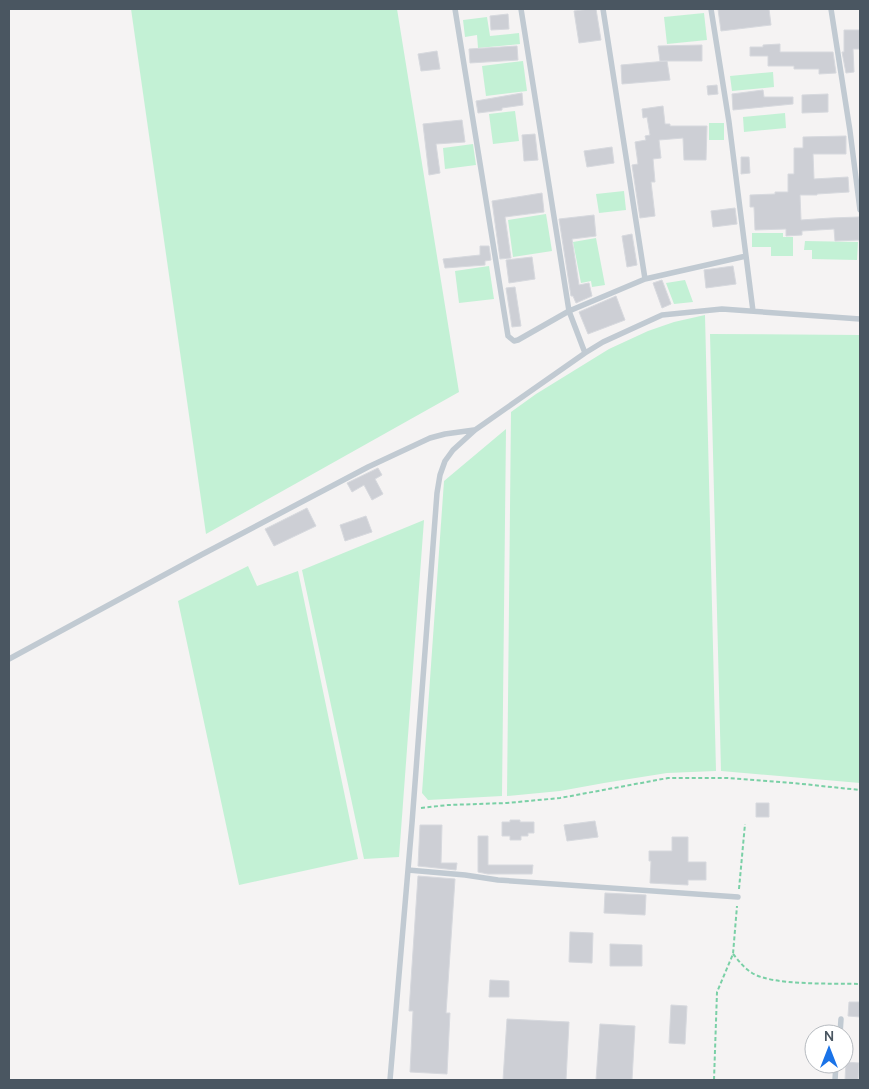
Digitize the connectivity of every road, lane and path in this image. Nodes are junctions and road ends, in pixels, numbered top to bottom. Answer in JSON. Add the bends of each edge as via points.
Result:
{"nodes":[{"id":1,"x":456,"y":9,"type":"edge"},
{"id":2,"x":521,"y":9,"type":"edge"},
{"id":3,"x":603,"y":9,"type":"edge"},
{"id":4,"x":711,"y":9,"type":"edge"},
{"id":5,"x":831,"y":9,"type":"edge"},
{"id":6,"x":860,"y":210,"type":"edge"},
{"id":7,"x":746,"y":256,"type":"junction"},
{"id":8,"x":645,"y":279,"type":"junction"},
{"id":9,"x":569,"y":311,"type":"junction"},
{"id":10,"x":753,"y":311,"type":"junction"},
{"id":11,"x":860,"y":319,"type":"edge"},
{"id":12,"x":585,"y":354,"type":"junction"},
{"id":13,"x":475,"y":430,"type":"junction"},
{"id":14,"x":9,"y":659,"type":"edge"},
{"id":15,"x":860,"y":790,"type":"edge"},
{"id":16,"x":414,"y":808,"type":"junction"},
{"id":17,"x":745,"y":824,"type":"dead end"},
{"id":18,"x":408,"y":870,"type":"junction"},
{"id":19,"x":738,"y":897,"type":"junction"},
{"id":20,"x":733,"y":954,"type":"junction"},
{"id":21,"x":860,"y":984,"type":"edge"},
{"id":22,"x":841,"y":1019,"type":"dead end"},
{"id":23,"x":841,"y":1024,"type":"edge"},
{"id":24,"x":390,"y":1080,"type":"edge"},
{"id":25,"x":714,"y":1080,"type":"edge"}],
"edges":[{"from":1,"to":9,"type":"lane","via":[[508,336],[518,340]]},
{"from":2,"to":9,"type":"lane"},
{"from":3,"to":8,"type":"lane"},
{"from":4,"to":7,"type":"lane"},
{"from":5,"to":6,"type":"lane"},
{"from":7,"to":8,"type":"lane"},
{"from":7,"to":10,"type":"lane"},
{"from":8,"to":9,"type":"lane"},
{"from":9,"to":12,"type":"lane"},
{"from":10,"to":11,"type":"lane"},
{"from":10,"to":12,"type":"lane","via":[[722,309],[662,315],[603,342]]},
{"from":12,"to":13,"type":"lane"},
{"from":13,"to":14,"type":"lane","via":[[430,438],[368,467]]},
{"from":13,"to":16,"type":"lane","via":[[445,461],[437,493]]},
{"from":15,"to":16,"type":"path","via":[[728,778],[668,778],[560,798]]},
{"from":16,"to":18,"type":"lane"},
{"from":17,"to":19,"type":"path"},
{"from":18,"to":19,"type":"lane","via":[[498,880]]},
{"from":18,"to":24,"type":"lane"},
{"from":19,"to":20,"type":"path"},
{"from":20,"to":21,"type":"path","via":[[744,967],[765,979]]},
{"from":20,"to":25,"type":"path","via":[[717,992]]},
{"from":22,"to":23,"type":"lane"}]}
